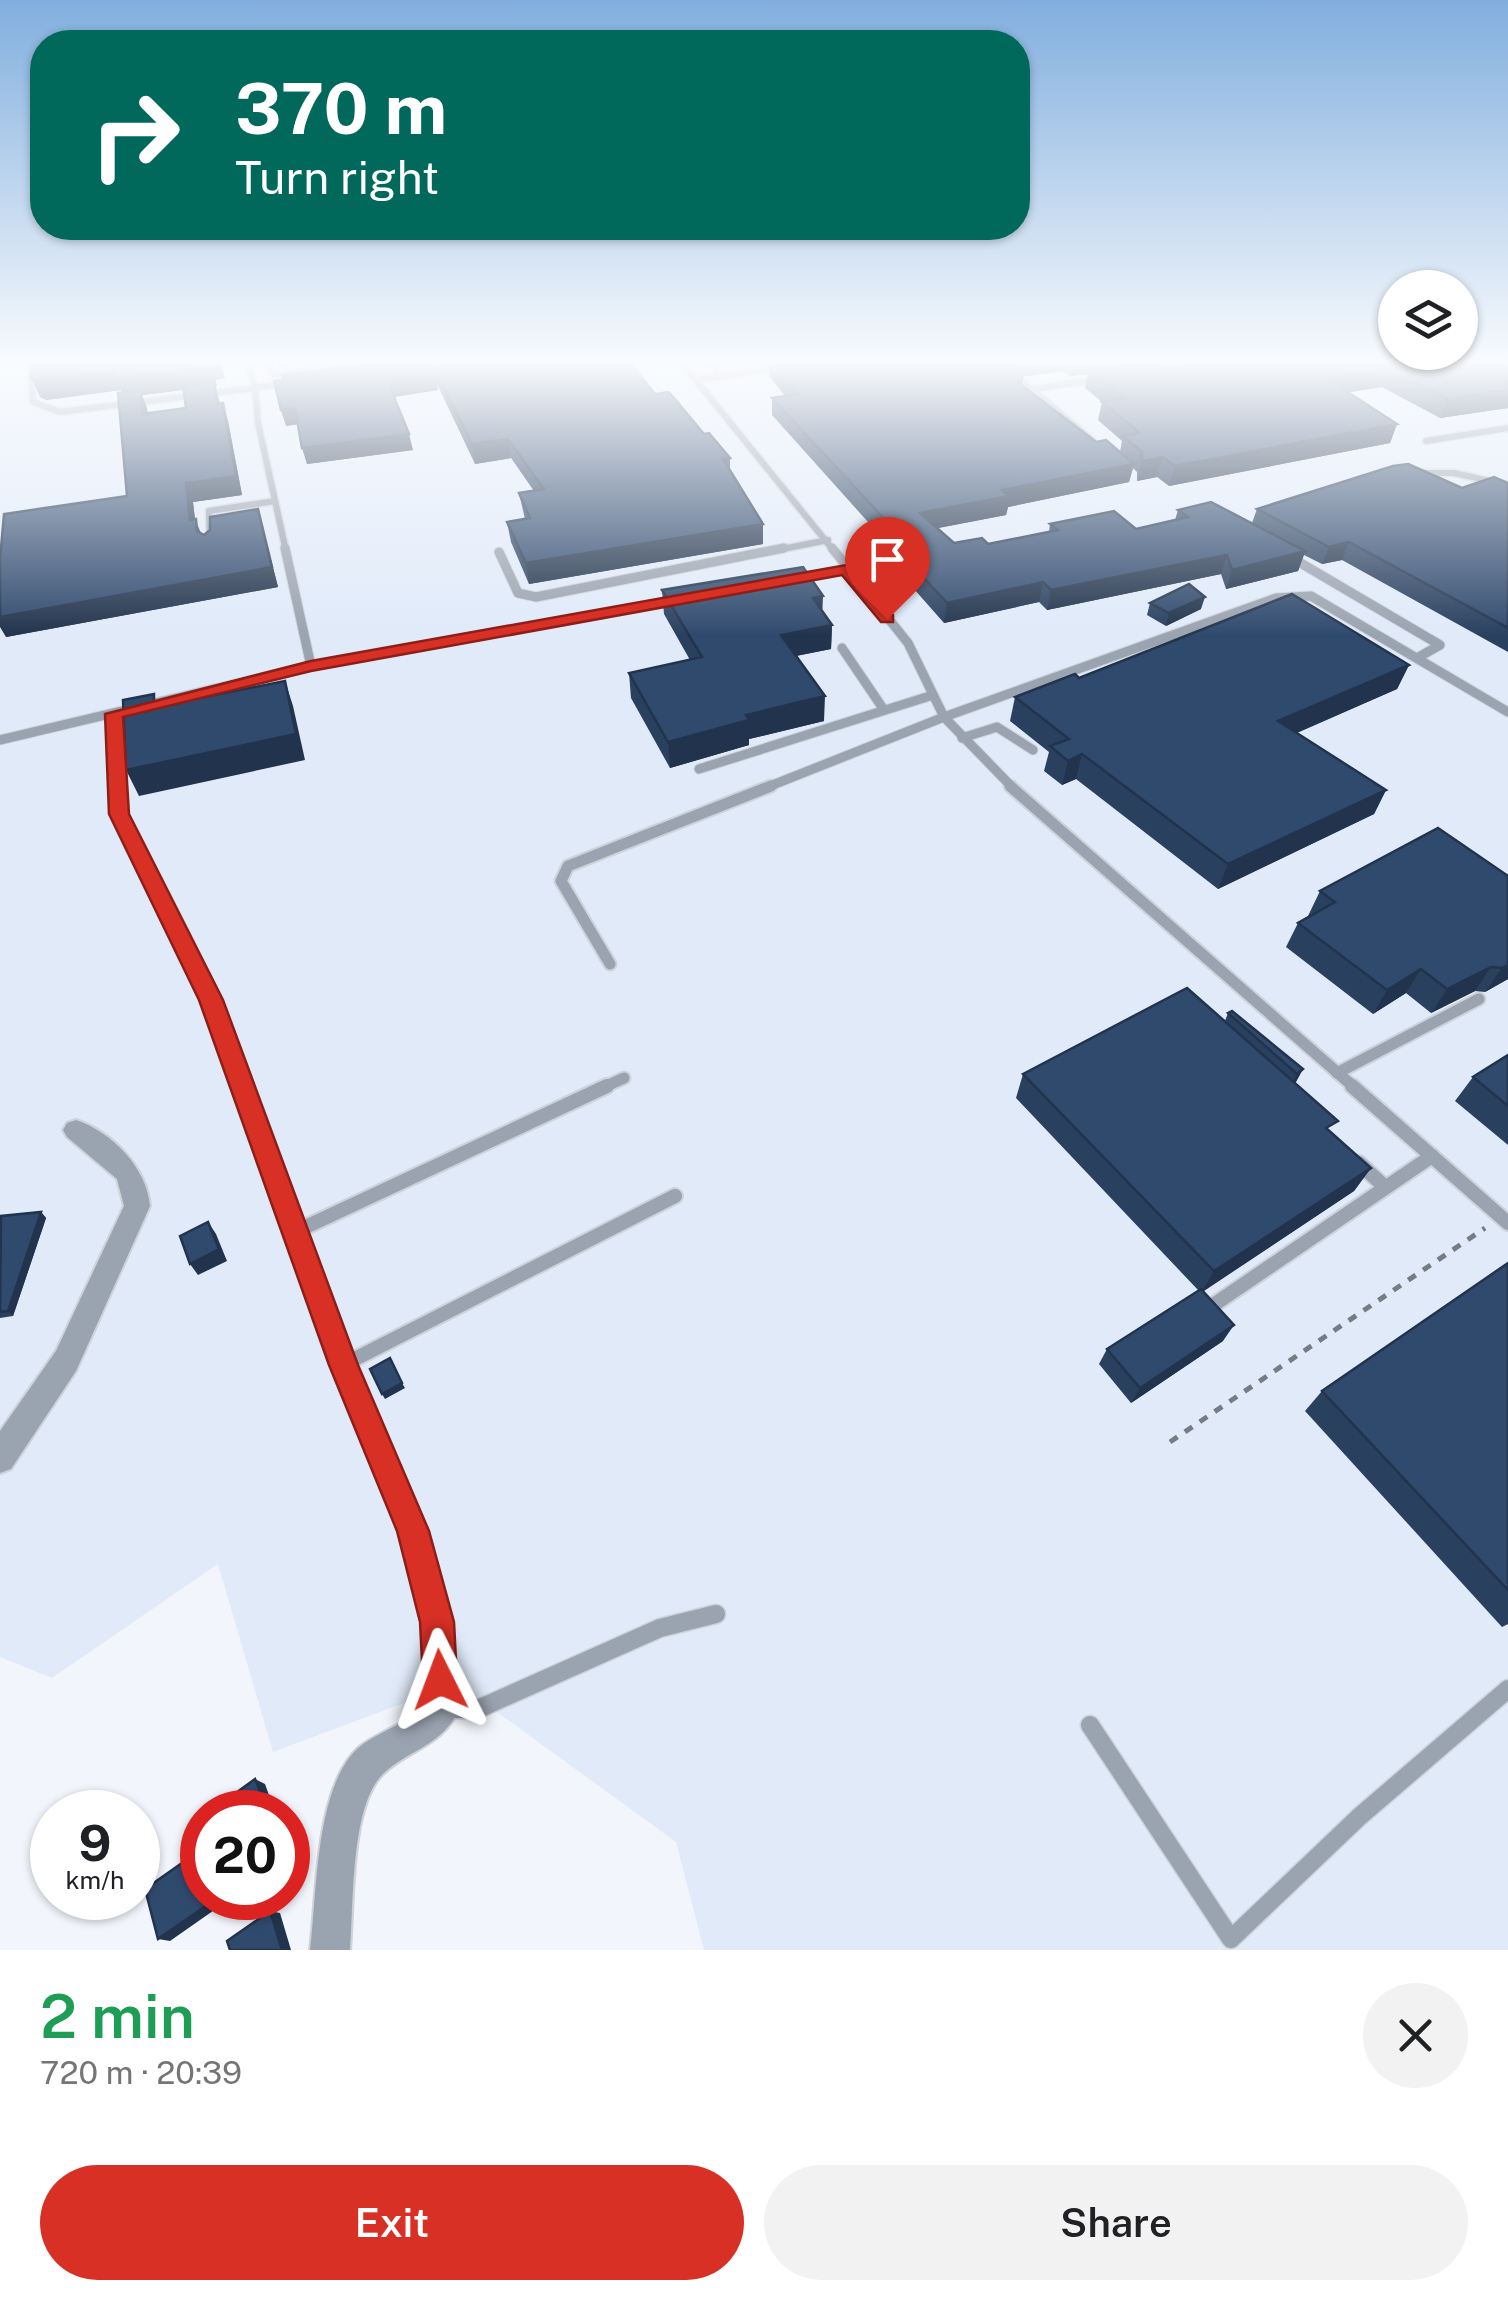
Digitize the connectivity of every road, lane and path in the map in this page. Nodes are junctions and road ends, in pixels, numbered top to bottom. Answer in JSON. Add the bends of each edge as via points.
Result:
{"nodes":[{"id":1,"x":267,"y":454,"type":"edge"},
{"id":2,"x":757,"y":454,"type":"edge"},
{"id":3,"x":1395,"y":476,"type":"edge"},
{"id":4,"x":1508,"y":485,"type":"edge"},
{"id":5,"x":275,"y":501,"type":"junction"},
{"id":6,"x":828,"y":540,"type":"junction"},
{"id":7,"x":210,"y":547,"type":"edge"},
{"id":8,"x":1280,"y":551,"type":"edge"},
{"id":9,"x":499,"y":552,"type":"dead end"},
{"id":10,"x":846,"y":570,"type":"junction"},
{"id":11,"x":783,"y":581,"type":"edge"},
{"id":12,"x":690,"y":598,"type":"edge"},
{"id":13,"x":842,"y":648,"type":"dead end"},
{"id":14,"x":1416,"y":658,"type":"junction"},
{"id":15,"x":311,"y":666,"type":"junction"},
{"id":16,"x":933,"y":696,"type":"junction"},
{"id":17,"x":884,"y":710,"type":"junction"},
{"id":18,"x":1508,"y":712,"type":"edge"},
{"id":19,"x":114,"y":714,"type":"junction"},
{"id":20,"x":944,"y":717,"type":"junction"},
{"id":21,"x":962,"y":738,"type":"junction"},
{"id":22,"x":0,"y":740,"type":"edge"},
{"id":23,"x":1033,"y":750,"type":"dead end"},
{"id":24,"x":698,"y":768,"type":"dead end"},
{"id":25,"x":610,"y":964,"type":"dead end"},
{"id":26,"x":1478,"y":999,"type":"dead end"},
{"id":27,"x":1338,"y":1073,"type":"junction"},
{"id":28,"x":624,"y":1078,"type":"dead end"},
{"id":29,"x":76,"y":1130,"type":"dead end"},
{"id":30,"x":1341,"y":1147,"type":"edge"},
{"id":31,"x":1432,"y":1156,"type":"junction"},
{"id":32,"x":1385,"y":1188,"type":"junction"},
{"id":33,"x":676,"y":1196,"type":"dead end"},
{"id":34,"x":1505,"y":1220,"type":"edge"},
{"id":35,"x":297,"y":1231,"type":"junction"},
{"id":36,"x":1209,"y":1308,"type":"edge"},
{"id":37,"x":344,"y":1365,"type":"junction"},
{"id":38,"x":1170,"y":1442,"type":"dead end"},
{"id":39,"x":0,"y":1458,"type":"edge"},
{"id":40,"x":716,"y":1614,"type":"dead end"},
{"id":41,"x":1508,"y":1689,"type":"edge"},
{"id":42,"x":442,"y":1709,"type":"junction"},
{"id":43,"x":1090,"y":1725,"type":"dead end"},
{"id":44,"x":1234,"y":1944,"type":"edge"},
{"id":45,"x":330,"y":1950,"type":"edge"}],
"edges":[{"from":1,"to":5,"type":"lane"},
{"from":2,"to":6,"type":"lane"},
{"from":3,"to":4,"type":"lane","via":[[1433,471]]},
{"from":5,"to":7,"type":"lane","via":[[210,511]]},
{"from":5,"to":15,"type":"lane"},
{"from":6,"to":9,"type":"lane","via":[[536,596],[518,593]]},
{"from":6,"to":10,"type":"lane"},
{"from":8,"to":14,"type":"lane","via":[[1440,645]]},
{"from":10,"to":11,"type":"lane"},
{"from":10,"to":16,"type":"lane","via":[[908,643]]},
{"from":12,"to":15,"type":"lane"},
{"from":13,"to":17,"type":"lane"},
{"from":14,"to":18,"type":"lane"},
{"from":14,"to":20,"type":"lane","via":[[1311,596],[1291,594]]},
{"from":15,"to":19,"type":"lane"},
{"from":16,"to":17,"type":"lane"},
{"from":16,"to":20,"type":"lane"},
{"from":17,"to":24,"type":"lane"},
{"from":19,"to":22,"type":"lane"},
{"from":19,"to":35,"type":"lane","via":[[119,814],[211,1000]]},
{"from":20,"to":21,"type":"lane"},
{"from":20,"to":25,"type":"lane","via":[[568,866],[561,881]]},
{"from":21,"to":23,"type":"lane","via":[[998,726]]},
{"from":21,"to":27,"type":"lane"},
{"from":26,"to":27,"type":"lane"},
{"from":27,"to":31,"type":"lane"},
{"from":28,"to":35,"type":"lane"},
{"from":29,"to":39,"type":"street","via":[[130,1173],[138,1185],[137,1206],[66,1361]]},
{"from":30,"to":32,"type":"lane"},
{"from":31,"to":32,"type":"lane"},
{"from":31,"to":34,"type":"lane"},
{"from":32,"to":36,"type":"lane"},
{"from":33,"to":37,"type":"lane"},
{"from":34,"to":38,"type":"path"},
{"from":35,"to":37,"type":"lane"},
{"from":37,"to":42,"type":"lane","via":[[413,1531],[437,1622]]},
{"from":40,"to":42,"type":"lane","via":[[660,1628],[478,1709]]},
{"from":41,"to":44,"type":"lane","via":[[1359,1816]]},
{"from":42,"to":45,"type":"street","via":[[422,1732],[370,1760],[357,1776]]},
{"from":43,"to":44,"type":"lane"}]}
